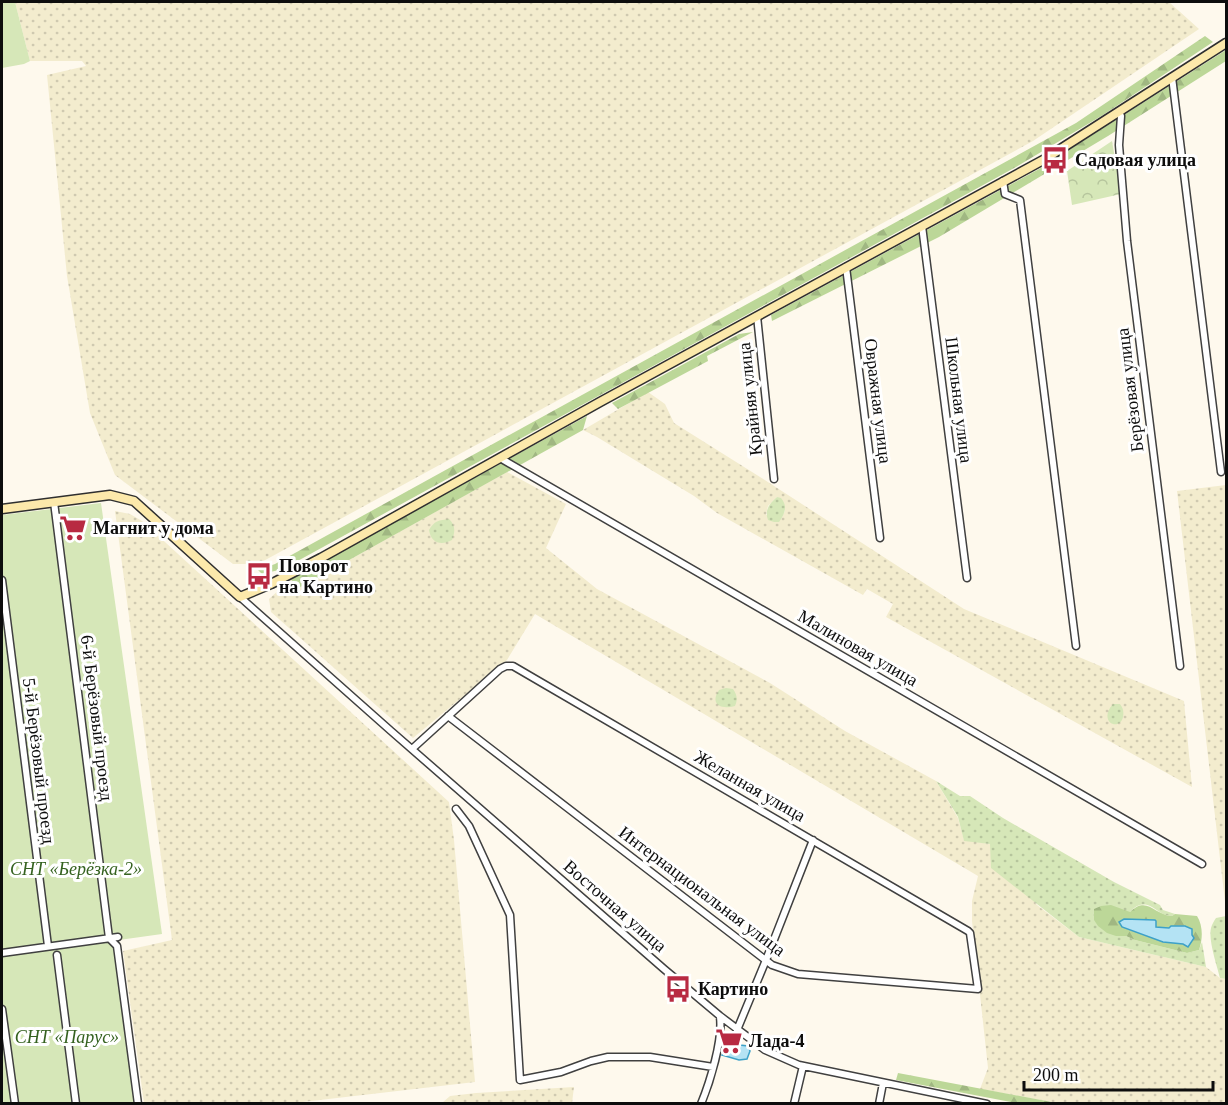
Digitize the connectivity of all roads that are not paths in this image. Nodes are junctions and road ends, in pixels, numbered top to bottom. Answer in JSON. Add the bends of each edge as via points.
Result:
{"nodes":[{"id":1,"x":1227,"y":43,"type":"edge"},
{"id":2,"x":1172,"y":77,"type":"junction"},
{"id":3,"x":1119,"y":111,"type":"junction"},
{"id":4,"x":1003,"y":181,"type":"junction"},
{"id":5,"x":922,"y":226,"type":"junction"},
{"id":6,"x":846,"y":267,"type":"junction"},
{"id":7,"x":757,"y":316,"type":"junction"},
{"id":8,"x":500,"y":458,"type":"junction"},
{"id":9,"x":1221,"y":472,"type":"dead end"},
{"id":10,"x":774,"y":479,"type":"dead end"},
{"id":11,"x":54,"y":502,"type":"junction"},
{"id":12,"x":2,"y":509,"type":"edge"},
{"id":13,"x":880,"y":538,"type":"dead end"},
{"id":14,"x":967,"y":578,"type":"dead end"},
{"id":15,"x":2,"y":580,"type":"edge"},
{"id":16,"x":240,"y":597,"type":"junction"},
{"id":17,"x":1076,"y":646,"type":"dead end"},
{"id":18,"x":1180,"y":666,"type":"dead end"},
{"id":19,"x":448,"y":716,"type":"junction"},
{"id":20,"x":412,"y":749,"type":"junction"},
{"id":21,"x":456,"y":809,"type":"dead end"},
{"id":22,"x":813,"y":840,"type":"junction"},
{"id":23,"x":1202,"y":864,"type":"dead end"},
{"id":24,"x":118,"y":937,"type":"dead end"},
{"id":25,"x":109,"y":938,"type":"junction"},
{"id":26,"x":48,"y":946,"type":"junction"},
{"id":27,"x":2,"y":953,"type":"edge"},
{"id":28,"x":57,"y":955,"type":"dead end"},
{"id":29,"x":766,"y":960,"type":"junction"},
{"id":30,"x":978,"y":989,"type":"joint"},
{"id":31,"x":2,"y":1009,"type":"edge"},
{"id":32,"x":720,"y":1016,"type":"junction"},
{"id":33,"x":737,"y":1030,"type":"junction"},
{"id":34,"x":713,"y":1066,"type":"junction"},
{"id":35,"x":803,"y":1066,"type":"junction"},
{"id":36,"x":883,"y":1083,"type":"junction"},
{"id":37,"x":15,"y":1104,"type":"edge"},
{"id":38,"x":76,"y":1104,"type":"edge"},
{"id":39,"x":138,"y":1104,"type":"edge"},
{"id":40,"x":701,"y":1104,"type":"edge"},
{"id":41,"x":794,"y":1104,"type":"edge"},
{"id":42,"x":879,"y":1104,"type":"edge"},
{"id":43,"x":987,"y":1104,"type":"edge"}],
"edges":[{"from":1,"to":2,"type":"street"},
{"from":2,"to":3,"type":"street"},
{"from":2,"to":9,"type":"street"},
{"from":3,"to":4,"type":"street"},
{"from":3,"to":18,"type":"street","name":"Берёзовая улица","via":[[1127,241]]},
{"from":4,"to":5,"type":"street"},
{"from":4,"to":17,"type":"street","via":[[1005,194],[1020,200]]},
{"from":5,"to":6,"type":"street"},
{"from":5,"to":14,"type":"street","name":"Школьная улица"},
{"from":6,"to":7,"type":"street"},
{"from":6,"to":13,"type":"street","name":"Овражная улица"},
{"from":7,"to":8,"type":"street"},
{"from":7,"to":10,"type":"street","name":"Крайняя улица"},
{"from":8,"to":16,"type":"street","via":[[321,558]]},
{"from":8,"to":23,"type":"street","name":"Малиновая улица"},
{"from":11,"to":12,"type":"street"},
{"from":11,"to":16,"type":"street","via":[[110,495],[134,501]]},
{"from":11,"to":25,"type":"street","name":"6-й Берёзовый проезд"},
{"from":15,"to":26,"type":"street","name":"5-й Берёзовый проезд"},
{"from":16,"to":20,"type":"street","name":"Восточная улица"},
{"from":19,"to":20,"type":"street"},
{"from":19,"to":22,"type":"street","name":"Желанная улица","via":[[500,669],[513,666]]},
{"from":19,"to":29,"type":"street","name":"Интернациональная улица"},
{"from":20,"to":32,"type":"street","name":"Восточная улица"},
{"from":21,"to":34,"type":"street","via":[[469,826],[510,915],[520,1080],[608,1057]]},
{"from":22,"to":29,"type":"street"},
{"from":22,"to":30,"type":"street","name":"Желанная улица","via":[[970,933]]},
{"from":24,"to":25,"type":"street"},
{"from":25,"to":26,"type":"street"},
{"from":25,"to":39,"type":"street","via":[[117,946]]},
{"from":26,"to":27,"type":"street"},
{"from":28,"to":38,"type":"street"},
{"from":29,"to":30,"type":"street","name":"Интернациональная улица","via":[[798,974]]},
{"from":29,"to":33,"type":"street"},
{"from":31,"to":37,"type":"street"},
{"from":32,"to":33,"type":"street","name":"Восточная улица"},
{"from":32,"to":34,"type":"street"},
{"from":33,"to":35,"type":"street","name":"Восточная улица","via":[[765,1050]]},
{"from":34,"to":40,"type":"street"},
{"from":35,"to":36,"type":"street","name":"Восточная улица"},
{"from":35,"to":41,"type":"street"},
{"from":36,"to":42,"type":"street"},
{"from":36,"to":43,"type":"street","name":"Восточная улица"}]}
